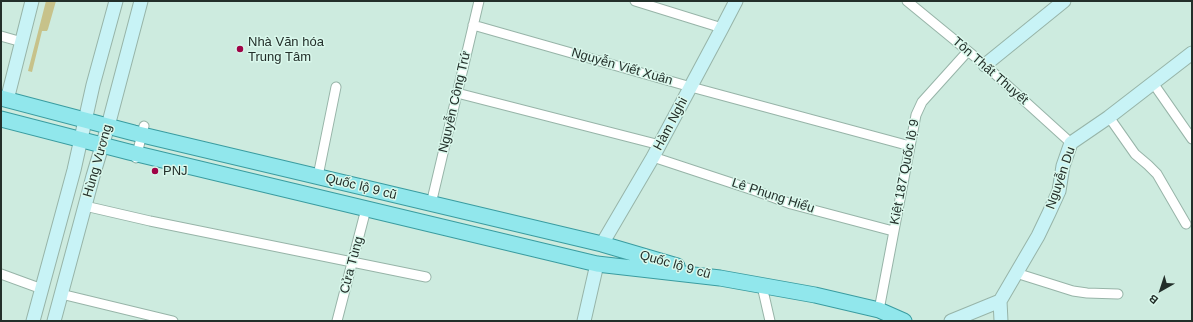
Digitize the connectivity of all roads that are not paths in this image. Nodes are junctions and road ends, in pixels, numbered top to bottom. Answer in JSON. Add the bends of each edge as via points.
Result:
{"nodes":[{"id":1,"x":32,"y":1,"type":"edge"},
{"id":2,"x":116,"y":1,"type":"edge"},
{"id":3,"x":141,"y":1,"type":"edge"},
{"id":4,"x":479,"y":1,"type":"edge"},
{"id":5,"x":635,"y":1,"type":"edge"},
{"id":6,"x":736,"y":1,"type":"edge"},
{"id":7,"x":907,"y":1,"type":"edge"},
{"id":8,"x":1064,"y":1,"type":"edge"},
{"id":9,"x":473,"y":25,"type":"junction"},
{"id":10,"x":722,"y":28,"type":"junction"},
{"id":11,"x":1,"y":36,"type":"edge"},
{"id":12,"x":22,"y":42,"type":"junction"},
{"id":13,"x":968,"y":51,"type":"junction"},
{"id":14,"x":1192,"y":53,"type":"edge"},
{"id":15,"x":985,"y":65,"type":"junction"},
{"id":16,"x":1153,"y":83,"type":"junction"},
{"id":17,"x":336,"y":87,"type":"dead end"},
{"id":18,"x":691,"y":87,"type":"junction"},
{"id":19,"x":457,"y":93,"type":"junction"},
{"id":20,"x":4,"y":99,"type":"edge"},
{"id":21,"x":1109,"y":117,"type":"junction"},
{"id":22,"x":1,"y":119,"type":"edge"},
{"id":23,"x":84,"y":120,"type":"junction"},
{"id":24,"x":108,"y":126,"type":"junction"},
{"id":25,"x":143,"y":130,"type":"junction"},
{"id":26,"x":1192,"y":139,"type":"edge"},
{"id":27,"x":80,"y":140,"type":"junction"},
{"id":28,"x":1071,"y":143,"type":"junction"},
{"id":29,"x":102,"y":145,"type":"junction"},
{"id":30,"x":660,"y":145,"type":"junction"},
{"id":31,"x":910,"y":146,"type":"junction"},
{"id":32,"x":136,"y":156,"type":"junction"},
{"id":33,"x":653,"y":157,"type":"junction"},
{"id":34,"x":318,"y":176,"type":"junction"},
{"id":35,"x":372,"y":189,"type":"junction"},
{"id":36,"x":313,"y":196,"type":"junction"},
{"id":37,"x":431,"y":204,"type":"junction"},
{"id":38,"x":85,"y":206,"type":"junction"},
{"id":39,"x":366,"y":209,"type":"junction"},
{"id":40,"x":426,"y":223,"type":"junction"},
{"id":41,"x":1186,"y":224,"type":"dead end"},
{"id":42,"x":893,"y":231,"type":"junction"},
{"id":43,"x":602,"y":244,"type":"junction"},
{"id":44,"x":353,"y":263,"type":"junction"},
{"id":45,"x":597,"y":264,"type":"junction"},
{"id":46,"x":1016,"y":273,"type":"junction"},
{"id":47,"x":1,"y":274,"type":"edge"},
{"id":48,"x":426,"y":277,"type":"dead end"},
{"id":49,"x":720,"y":278,"type":"junction"},
{"id":50,"x":762,"y":286,"type":"junction"},
{"id":51,"x":42,"y":289,"type":"junction"},
{"id":52,"x":61,"y":294,"type":"junction"},
{"id":53,"x":1118,"y":294,"type":"dead end"},
{"id":54,"x":1000,"y":301,"type":"junction"},
{"id":55,"x":892,"y":317,"type":"edge"},
{"id":56,"x":33,"y":321,"type":"edge"},
{"id":57,"x":54,"y":321,"type":"edge"},
{"id":58,"x":173,"y":321,"type":"edge"},
{"id":59,"x":337,"y":321,"type":"edge"},
{"id":60,"x":584,"y":321,"type":"edge"},
{"id":61,"x":770,"y":321,"type":"edge"},
{"id":62,"x":951,"y":321,"type":"edge"},
{"id":63,"x":1001,"y":321,"type":"edge"}],
"edges":[{"from":1,"to":12,"type":"street"},
{"from":2,"to":23,"type":"street","name":"Hùng Vương"},
{"from":3,"to":24,"type":"street","name":"Hùng Vương"},
{"from":4,"to":9,"type":"street","name":"Nguyễn Công Trứ"},
{"from":5,"to":10,"type":"street"},
{"from":6,"to":10,"type":"street","name":"Hàm Nghi"},
{"from":7,"to":13,"type":"street","name":"Tôn Thất Thuyết"},
{"from":8,"to":15,"type":"street"},
{"from":9,"to":18,"type":"street","name":"Nguyễn Viết Xuân"},
{"from":9,"to":19,"type":"street","name":"Nguyễn Công Trứ"},
{"from":10,"to":18,"type":"street","name":"Hàm Nghi"},
{"from":11,"to":12,"type":"street"},
{"from":12,"to":20,"type":"street"},
{"from":13,"to":15,"type":"street","name":"Tôn Thất Thuyết"},
{"from":13,"to":31,"type":"street","name":"Kiệt 187 Quốc lộ 9","via":[[922,102],[916,115]]},
{"from":14,"to":16,"type":"street","name":"Nguyễn Du"},
{"from":15,"to":28,"type":"street","name":"Tôn Thất Thuyết"},
{"from":16,"to":21,"type":"street","name":"Nguyễn Du"},
{"from":16,"to":26,"type":"street"},
{"from":17,"to":34,"type":"street"},
{"from":18,"to":30,"type":"street","name":"Hàm Nghi"},
{"from":18,"to":31,"type":"street","name":"Nguyễn Viết Xuân"},
{"from":19,"to":30,"type":"street"},
{"from":19,"to":37,"type":"street","name":"Nguyễn Công Trứ"},
{"from":20,"to":22,"type":"main road"},
{"from":20,"to":23,"type":"main road","name":"Quốc lộ 9 cũ"},
{"from":21,"to":28,"type":"street","name":"Nguyễn Du"},
{"from":21,"to":41,"type":"street","via":[[1135,154],[1157,174]]},
{"from":22,"to":27,"type":"main road","name":"Quốc lộ 9 cũ"},
{"from":23,"to":24,"type":"main road","name":"Quốc lộ 9 cũ"},
{"from":23,"to":27,"type":"street","name":"Hùng Vương"},
{"from":24,"to":25,"type":"main road","name":"Quốc lộ 9 cũ"},
{"from":24,"to":29,"type":"street","name":"Hùng Vương"},
{"from":25,"to":32,"type":"street"},
{"from":25,"to":34,"type":"main road","name":"Quốc lộ 9 cũ"},
{"from":27,"to":29,"type":"main road","name":"Quốc lộ 9 cũ"},
{"from":27,"to":51,"type":"street","name":"Hùng Vương"},
{"from":28,"to":46,"type":"street","name":"Nguyễn Du","via":[[1063,166],[1059,191],[1038,236]]},
{"from":29,"to":32,"type":"main road","name":"Quốc lộ 9 cũ"},
{"from":29,"to":38,"type":"street","name":"Hùng Vương"},
{"from":30,"to":33,"type":"street","name":"Hàm Nghi"},
{"from":31,"to":42,"type":"street","name":"Kiệt 187 Quốc lộ 9"},
{"from":32,"to":36,"type":"main road","name":"Quốc lộ 9 cũ"},
{"from":33,"to":42,"type":"street","name":"Lê Phụng Hiểu","via":[[791,204]]},
{"from":33,"to":43,"type":"street","name":"Hàm Nghi"},
{"from":34,"to":35,"type":"main road","name":"Quốc lộ 9 cũ"},
{"from":34,"to":36,"type":"main road"},
{"from":35,"to":37,"type":"main road","name":"Quốc lộ 9 cũ"},
{"from":35,"to":39,"type":"main road"},
{"from":36,"to":39,"type":"main road","name":"Quốc lộ 9 cũ"},
{"from":37,"to":40,"type":"main road"},
{"from":37,"to":43,"type":"main road","name":"Quốc lộ 9 cũ"},
{"from":38,"to":44,"type":"street"},
{"from":38,"to":52,"type":"street","name":"Hùng Vương"},
{"from":39,"to":40,"type":"main road","name":"Quốc lộ 9 cũ"},
{"from":39,"to":44,"type":"street","name":"Cửa Tùng"},
{"from":40,"to":45,"type":"main road","name":"Quốc lộ 9 cũ"},
{"from":42,"to":55,"type":"street","name":"Kiệt 187 Quốc lộ 9"},
{"from":43,"to":45,"type":"main road"},
{"from":43,"to":49,"type":"main road","name":"Quốc lộ 9 cũ"},
{"from":44,"to":48,"type":"street"},
{"from":44,"to":59,"type":"street","name":"Cửa Tùng"},
{"from":45,"to":49,"type":"main road","name":"Quốc lộ 9 cũ"},
{"from":45,"to":60,"type":"street"},
{"from":46,"to":53,"type":"street","via":[[1073,291]]},
{"from":46,"to":54,"type":"street","name":"Nguyễn Du"},
{"from":47,"to":51,"type":"street"},
{"from":49,"to":50,"type":"main road","name":"Quốc lộ 9 cũ"},
{"from":50,"to":55,"type":"main road","name":"Quốc lộ 9 cũ","via":[[815,295]]},
{"from":50,"to":61,"type":"street"},
{"from":51,"to":52,"type":"street"},
{"from":51,"to":56,"type":"street","name":"Hùng Vương"},
{"from":52,"to":57,"type":"street","name":"Hùng Vương"},
{"from":52,"to":58,"type":"street"},
{"from":54,"to":62,"type":"street"},
{"from":54,"to":63,"type":"street"}]}
